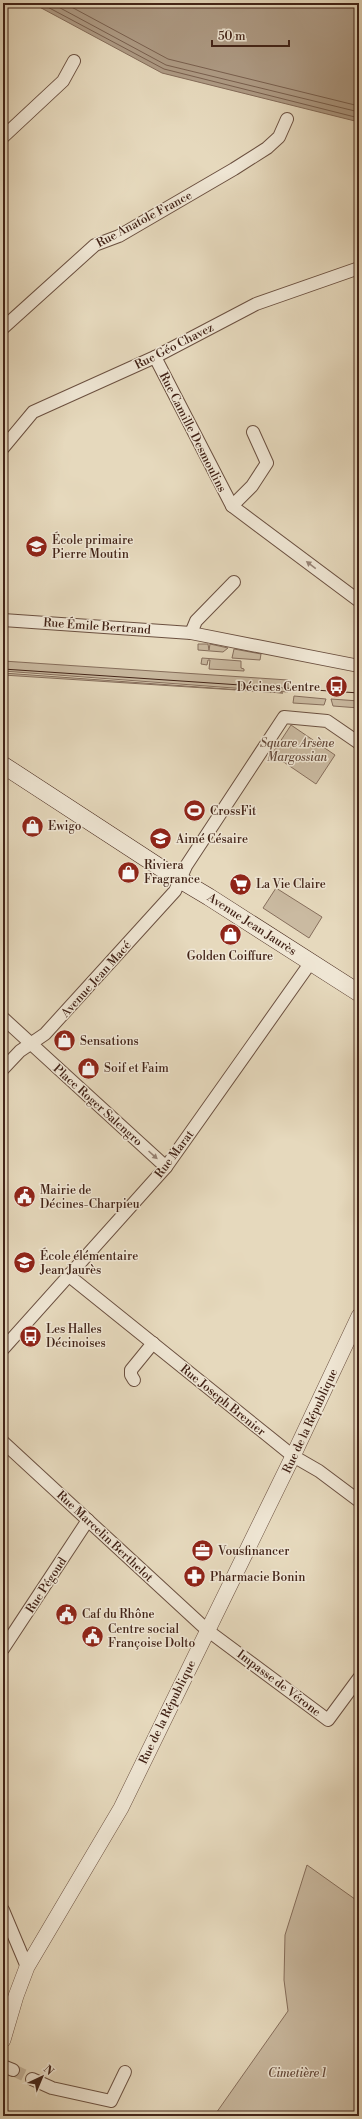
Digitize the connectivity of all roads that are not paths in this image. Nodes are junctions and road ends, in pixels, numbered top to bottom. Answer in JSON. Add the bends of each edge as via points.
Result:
{"nodes":[{"id":1,"x":74,"y":61,"type":"dead end"},
{"id":2,"x":287,"y":119,"type":"dead end"},
{"id":3,"x":3,"y":137,"type":"edge"},
{"id":4,"x":359,"y":268,"type":"edge"},
{"id":5,"x":3,"y":328,"type":"edge"},
{"id":6,"x":155,"y":357,"type":"junction"},
{"id":7,"x":253,"y":432,"type":"dead end"},
{"id":8,"x":3,"y":448,"type":"edge"},
{"id":9,"x":232,"y":506,"type":"junction"},
{"id":10,"x":234,"y":582,"type":"dead end"},
{"id":11,"x":359,"y":601,"type":"edge"},
{"id":12,"x":3,"y":620,"type":"edge"},
{"id":13,"x":191,"y":633,"type":"junction"},
{"id":14,"x":359,"y":666,"type":"edge"},
{"id":15,"x":359,"y":743,"type":"edge"},
{"id":16,"x":3,"y":765,"type":"edge"},
{"id":17,"x":182,"y":880,"type":"junction"},
{"id":18,"x":311,"y":962,"type":"junction"},
{"id":19,"x":359,"y":994,"type":"edge"},
{"id":20,"x":3,"y":1018,"type":"edge"},
{"id":21,"x":31,"y":1044,"type":"junction"},
{"id":22,"x":3,"y":1069,"type":"edge"},
{"id":23,"x":166,"y":1167,"type":"junction"},
{"id":24,"x":68,"y":1276,"type":"junction"},
{"id":25,"x":357,"y":1324,"type":"edge"},
{"id":26,"x":153,"y":1343,"type":"junction"},
{"id":27,"x":3,"y":1349,"type":"edge"},
{"id":28,"x":134,"y":1380,"type":"dead end"},
{"id":29,"x":3,"y":1442,"type":"edge"},
{"id":30,"x":293,"y":1456,"type":"junction"},
{"id":31,"x":359,"y":1501,"type":"edge"},
{"id":32,"x":88,"y":1520,"type":"junction"},
{"id":33,"x":207,"y":1630,"type":"junction"},
{"id":34,"x":3,"y":1649,"type":"edge"},
{"id":35,"x":359,"y":1678,"type":"edge"},
{"id":36,"x":3,"y":1910,"type":"edge"},
{"id":37,"x":27,"y":1967,"type":"junction"},
{"id":38,"x":3,"y":2040,"type":"edge"},
{"id":39,"x":125,"y":2072,"type":"dead end"},
{"id":40,"x":32,"y":2079,"type":"tunnel mouth"}],
"edges":[{"from":1,"to":3,"type":"street","via":[[63,81]]},
{"from":2,"to":5,"type":"street","name":"Rue Anatole France","via":[[279,137],[267,148],[119,236],[95,245]]},
{"from":4,"to":6,"type":"street","name":"Rue Géo Chavez","via":[[256,304]]},
{"from":6,"to":8,"type":"street","name":"Rue Géo Chavez","via":[[33,412]]},
{"from":6,"to":9,"type":"street","name":"Rue Camille Desmoulins"},
{"from":7,"to":9,"type":"street","name":"Rue Camille Desmoulins","via":[[267,463],[252,486]]},
{"from":11,"to":9,"type":"street","name":"Rue Camille Desmoulins","one_way":true},
{"from":10,"to":13,"type":"street","via":[[196,621]]},
{"from":12,"to":13,"type":"street","name":"Rue Émile Bertrand"},
{"from":13,"to":14,"type":"street","name":"Rue Émile Bertrand"},
{"from":15,"to":17,"type":"street","name":"Avenue Jean Macé","via":[[327,721],[284,717],[186,866]]},
{"from":16,"to":17,"type":"main road","name":"Avenue Jean Jaurès"},
{"from":17,"to":18,"type":"main road","name":"Avenue Jean Jaurès"},
{"from":17,"to":21,"type":"street","name":"Avenue Jean Macé","via":[[175,891],[46,1034]]},
{"from":18,"to":19,"type":"main road","name":"Avenue Jean Jaurès"},
{"from":18,"to":23,"type":"street","name":"Rue Marat"},
{"from":20,"to":21,"type":"street","name":"Place Roger Salengro"},
{"from":21,"to":22,"type":"street","name":"Avenue Jean Macé","via":[[20,1051]]},
{"from":21,"to":23,"type":"street","name":"Place Roger Salengro","one_way":true},
{"from":23,"to":24,"type":"street","name":"Rue Marat"},
{"from":24,"to":26,"type":"street","name":"Rue Joseph Brenier"},
{"from":24,"to":27,"type":"street","name":"Rue Marat"},
{"from":25,"to":30,"type":"street","name":"Rue de la République"},
{"from":26,"to":28,"type":"street","via":[[131,1370]]},
{"from":26,"to":30,"type":"street","name":"Rue Joseph Brenier"},
{"from":29,"to":32,"type":"street","name":"Rue Marcelin Berthelot"},
{"from":30,"to":31,"type":"street","name":"Rue Joseph Brenier","via":[[319,1471]]},
{"from":30,"to":33,"type":"street","name":"Rue de la République"},
{"from":32,"to":33,"type":"street","name":"Rue Marcelin Berthelot"},
{"from":32,"to":34,"type":"street","name":"Rue Pégoud"},
{"from":33,"to":35,"type":"street","name":"Impasse de Vérone","via":[[328,1720]]},
{"from":33,"to":37,"type":"street","name":"Rue de la République","via":[[121,1808]]},
{"from":36,"to":37,"type":"street"},
{"from":37,"to":38,"type":"street","name":"Rue de la République"},
{"from":39,"to":40,"type":"street","via":[[111,2101],[52,2088]]}]}
